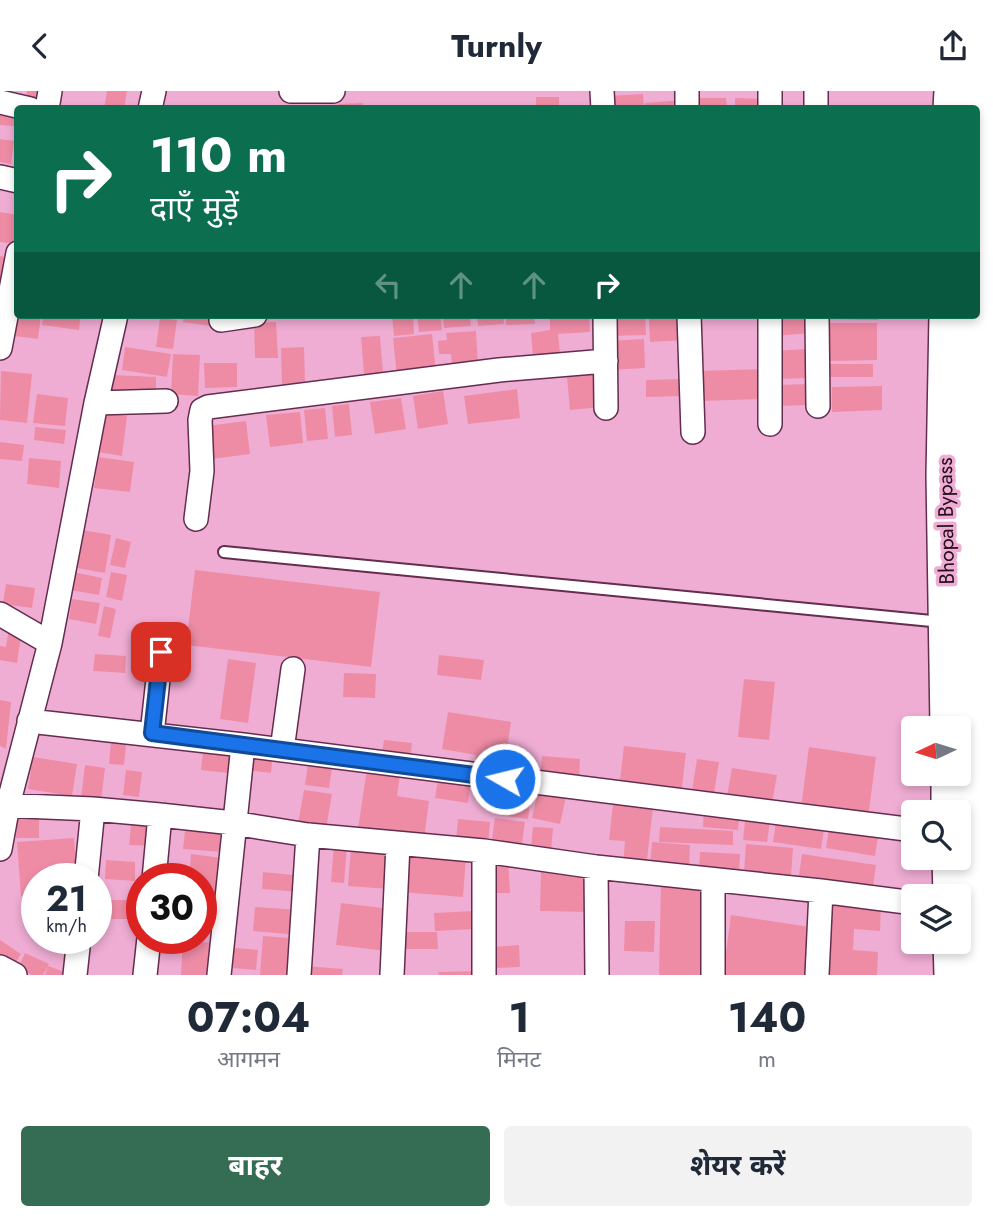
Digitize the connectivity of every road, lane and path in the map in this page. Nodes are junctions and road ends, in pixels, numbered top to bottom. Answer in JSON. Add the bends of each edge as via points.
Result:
{"nodes":[{"id":1,"x":291,"y":91,"type":"edge"},
{"id":2,"x":333,"y":91,"type":"edge"},
{"id":3,"x":982,"y":91,"type":"edge"},
{"id":4,"x":14,"y":274,"type":"edge"},
{"id":5,"x":115,"y":319,"type":"edge"},
{"id":6,"x":228,"y":319,"type":"edge"},
{"id":7,"x":605,"y":319,"type":"edge"},
{"id":8,"x":689,"y":319,"type":"edge"},
{"id":9,"x":770,"y":319,"type":"edge"},
{"id":10,"x":817,"y":319,"type":"edge"},
{"id":11,"x":948,"y":319,"type":"edge"},
{"id":12,"x":221,"y":320,"type":"dead end"},
{"id":13,"x":0,"y":348,"type":"edge"},
{"id":14,"x":606,"y":361,"type":"junction"},
{"id":15,"x":166,"y":401,"type":"dead end"},
{"id":16,"x":96,"y":403,"type":"junction"},
{"id":17,"x":818,"y":406,"type":"dead end"},
{"id":18,"x":606,"y":408,"type":"dead end"},
{"id":19,"x":770,"y":424,"type":"dead end"},
{"id":20,"x":693,"y":432,"type":"dead end"},
{"id":21,"x":945,"y":475,"type":"junction"},
{"id":22,"x":987,"y":483,"type":"edge"},
{"id":23,"x":196,"y":519,"type":"dead end"},
{"id":24,"x":224,"y":552,"type":"dead end"},
{"id":25,"x":0,"y":614,"type":"edge"},
{"id":26,"x":947,"y":623,"type":"junction"},
{"id":27,"x":50,"y":643,"type":"junction"},
{"id":28,"x":161,"y":652,"type":"dead end"},
{"id":29,"x":293,"y":669,"type":"dead end"},
{"id":30,"x":949,"y":716,"type":"edge"},
{"id":31,"x":29,"y":721,"type":"junction"},
{"id":32,"x":152,"y":733,"type":"junction"},
{"id":33,"x":243,"y":745,"type":"junction"},
{"id":34,"x":282,"y":750,"type":"junction"},
{"id":35,"x":4,"y":805,"type":"edge"},
{"id":36,"x":93,"y":809,"type":"junction"},
{"id":37,"x":160,"y":815,"type":"junction"},
{"id":38,"x":233,"y":823,"type":"junction"},
{"id":39,"x":901,"y":828,"type":"edge"},
{"id":40,"x":989,"y":831,"type":"edge"},
{"id":41,"x":308,"y":835,"type":"junction"},
{"id":42,"x":398,"y":844,"type":"junction"},
{"id":43,"x":0,"y":849,"type":"edge"},
{"id":44,"x":484,"y":851,"type":"junction"},
{"id":45,"x":88,"y":863,"type":"edge"},
{"id":46,"x":156,"y":863,"type":"edge"},
{"id":47,"x":596,"y":867,"type":"junction"},
{"id":48,"x":713,"y":880,"type":"junction"},
{"id":49,"x":821,"y":891,"type":"junction"},
{"id":50,"x":901,"y":901,"type":"edge"},
{"id":51,"x":77,"y":954,"type":"edge"},
{"id":52,"x":147,"y":954,"type":"edge"},
{"id":53,"x":952,"y":954,"type":"edge"},
{"id":54,"x":0,"y":967,"type":"edge"},
{"id":55,"x":15,"y":975,"type":"edge"},
{"id":56,"x":75,"y":975,"type":"edge"},
{"id":57,"x":145,"y":975,"type":"edge"},
{"id":58,"x":219,"y":975,"type":"edge"},
{"id":59,"x":299,"y":975,"type":"edge"},
{"id":60,"x":392,"y":975,"type":"edge"},
{"id":61,"x":484,"y":975,"type":"edge"},
{"id":62,"x":597,"y":975,"type":"edge"},
{"id":63,"x":713,"y":975,"type":"edge"},
{"id":64,"x":817,"y":975,"type":"edge"},
{"id":65,"x":953,"y":975,"type":"edge"},
{"id":66,"x":986,"y":975,"type":"edge"}],
"edges":[{"from":1,"to":2,"type":"street"},
{"from":3,"to":22,"type":"main road","name":"Bhopal Bypass"},
{"from":4,"to":13,"type":"street"},
{"from":5,"to":16,"type":"street"},
{"from":6,"to":12,"type":"street"},
{"from":7,"to":14,"type":"street"},
{"from":8,"to":20,"type":"street"},
{"from":9,"to":19,"type":"street"},
{"from":10,"to":17,"type":"street"},
{"from":11,"to":21,"type":"main road","name":"Bhopal Bypass"},
{"from":14,"to":18,"type":"street"},
{"from":14,"to":23,"type":"street","via":[[208,407],[200,419],[202,471]]},
{"from":15,"to":16,"type":"street"},
{"from":16,"to":27,"type":"street"},
{"from":21,"to":22,"type":"street"},
{"from":21,"to":26,"type":"main road","name":"Bhopal Bypass"},
{"from":22,"to":40,"type":"main road","name":"Bhopal Bypass"},
{"from":24,"to":26,"type":"lane"},
{"from":25,"to":27,"type":"street"},
{"from":26,"to":30,"type":"main road","name":"Bhopal Bypass"},
{"from":27,"to":31,"type":"street"},
{"from":28,"to":32,"type":"street"},
{"from":29,"to":34,"type":"street"},
{"from":31,"to":32,"type":"street"},
{"from":31,"to":35,"type":"street"},
{"from":32,"to":33,"type":"street"},
{"from":33,"to":34,"type":"street"},
{"from":33,"to":38,"type":"street"},
{"from":34,"to":39,"type":"street"},
{"from":35,"to":36,"type":"street"},
{"from":35,"to":43,"type":"street"},
{"from":36,"to":37,"type":"street"},
{"from":36,"to":45,"type":"street"},
{"from":37,"to":38,"type":"street"},
{"from":37,"to":46,"type":"street"},
{"from":38,"to":41,"type":"street"},
{"from":38,"to":58,"type":"street"},
{"from":40,"to":66,"type":"main road","name":"Bhopal Bypass"},
{"from":41,"to":42,"type":"street"},
{"from":41,"to":59,"type":"street"},
{"from":42,"to":44,"type":"street"},
{"from":42,"to":60,"type":"street"},
{"from":44,"to":47,"type":"street"},
{"from":44,"to":61,"type":"street"},
{"from":47,"to":48,"type":"street"},
{"from":47,"to":62,"type":"street"},
{"from":48,"to":49,"type":"street"},
{"from":48,"to":63,"type":"street"},
{"from":49,"to":50,"type":"street"},
{"from":49,"to":64,"type":"street"},
{"from":51,"to":56,"type":"street"},
{"from":52,"to":57,"type":"street"},
{"from":53,"to":65,"type":"main road"},
{"from":54,"to":55,"type":"street"}]}
